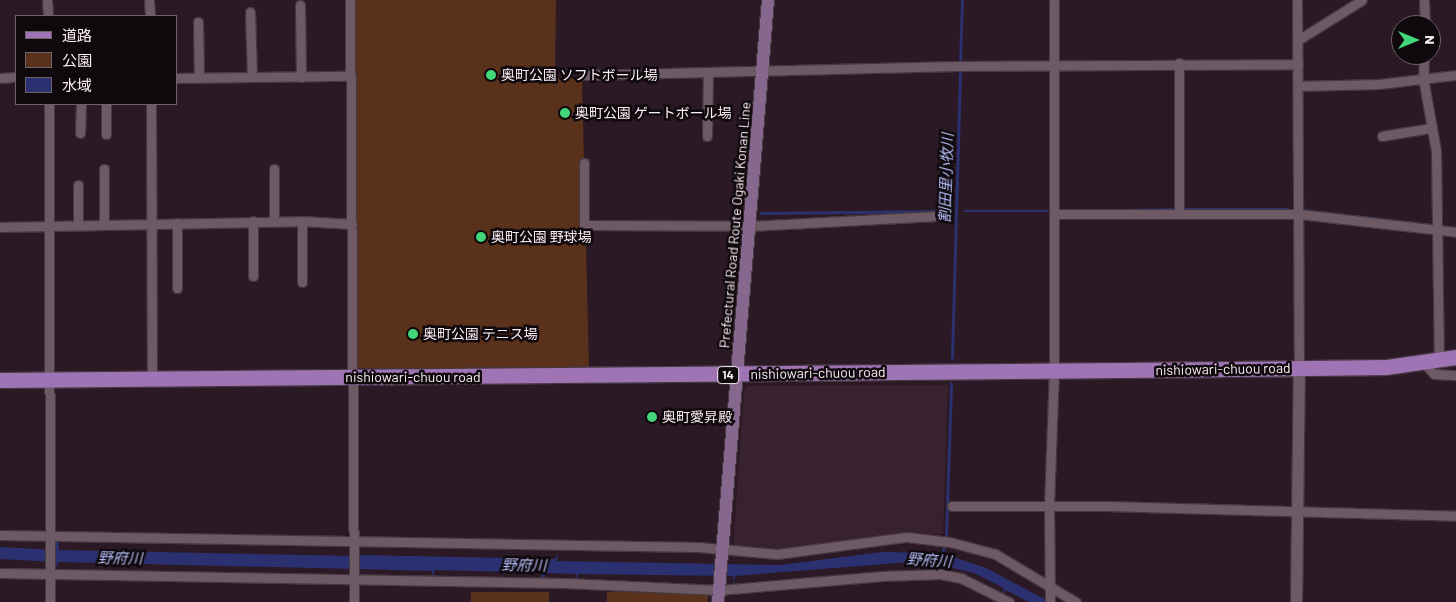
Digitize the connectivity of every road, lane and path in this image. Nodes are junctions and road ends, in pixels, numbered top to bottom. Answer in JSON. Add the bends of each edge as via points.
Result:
{"nodes":[{"id":1,"x":47,"y":0,"type":"edge"},
{"id":2,"x":149,"y":0,"type":"edge"},
{"id":3,"x":350,"y":0,"type":"edge"},
{"id":4,"x":768,"y":0,"type":"edge"},
{"id":5,"x":1054,"y":0,"type":"edge"},
{"id":6,"x":1298,"y":0,"type":"edge"},
{"id":7,"x":1362,"y":0,"type":"edge"},
{"id":8,"x":1424,"y":0,"type":"edge"},
{"id":9,"x":300,"y":5,"type":"dead end"},
{"id":10,"x":250,"y":12,"type":"dead end"},
{"id":11,"x":48,"y":15,"type":"edge"},
{"id":12,"x":150,"y":15,"type":"edge"},
{"id":13,"x":1425,"y":15,"type":"edge"},
{"id":14,"x":198,"y":22,"type":"dead end"},
{"id":15,"x":1298,"y":40,"type":"junction"},
{"id":16,"x":1179,"y":63,"type":"junction"},
{"id":17,"x":1298,"y":64,"type":"junction"},
{"id":18,"x":1424,"y":65,"type":"edge"},
{"id":19,"x":1053,"y":66,"type":"junction"},
{"id":20,"x":763,"y":70,"type":"junction"},
{"id":21,"x":708,"y":72,"type":"junction"},
{"id":22,"x":584,"y":75,"type":"dead end"},
{"id":23,"x":1456,"y":75,"type":"edge"},
{"id":24,"x":351,"y":76,"type":"junction"},
{"id":25,"x":15,"y":77,"type":"edge"},
{"id":26,"x":252,"y":77,"type":"junction"},
{"id":27,"x":301,"y":77,"type":"junction"},
{"id":28,"x":0,"y":78,"type":"edge"},
{"id":29,"x":178,"y":78,"type":"edge"},
{"id":30,"x":199,"y":78,"type":"junction"},
{"id":31,"x":1423,"y":78,"type":"junction"},
{"id":32,"x":1298,"y":86,"type":"junction"},
{"id":33,"x":49,"y":105,"type":"edge"},
{"id":34,"x":80,"y":105,"type":"edge"},
{"id":35,"x":106,"y":105,"type":"edge"},
{"id":36,"x":151,"y":105,"type":"edge"},
{"id":37,"x":1431,"y":128,"type":"junction"},
{"id":38,"x":80,"y":133,"type":"dead end"},
{"id":39,"x":106,"y":134,"type":"dead end"},
{"id":40,"x":707,"y":136,"type":"dead end"},
{"id":41,"x":1382,"y":136,"type":"dead end"},
{"id":42,"x":584,"y":163,"type":"dead end"},
{"id":43,"x":104,"y":169,"type":"dead end"},
{"id":44,"x":274,"y":169,"type":"dead end"},
{"id":45,"x":78,"y":185,"type":"dead end"},
{"id":46,"x":1179,"y":213,"type":"junction"},
{"id":47,"x":1055,"y":214,"type":"junction"},
{"id":48,"x":1299,"y":214,"type":"junction"},
{"id":49,"x":936,"y":216,"type":"dead end"},
{"id":50,"x":253,"y":221,"type":"junction"},
{"id":51,"x":274,"y":221,"type":"junction"},
{"id":52,"x":302,"y":221,"type":"junction"},
{"id":53,"x":177,"y":222,"type":"junction"},
{"id":54,"x":150,"y":223,"type":"junction"},
{"id":55,"x":48,"y":224,"type":"junction"},
{"id":56,"x":78,"y":224,"type":"junction"},
{"id":57,"x":104,"y":224,"type":"junction"},
{"id":58,"x":352,"y":224,"type":"junction"},
{"id":59,"x":750,"y":226,"type":"junction"},
{"id":60,"x":0,"y":227,"type":"edge"},
{"id":61,"x":1438,"y":230,"type":"junction"},
{"id":62,"x":1456,"y":232,"type":"edge"},
{"id":63,"x":253,"y":276,"type":"dead end"},
{"id":64,"x":302,"y":282,"type":"dead end"},
{"id":65,"x":177,"y":288,"type":"dead end"},
{"id":66,"x":1456,"y":357,"type":"edge"},
{"id":67,"x":1439,"y":360,"type":"junction"},
{"id":68,"x":1423,"y":362,"type":"junction"},
{"id":69,"x":1299,"y":368,"type":"junction"},
{"id":70,"x":1054,"y":370,"type":"junction"},
{"id":71,"x":1456,"y":374,"type":"edge"},
{"id":72,"x":737,"y":375,"type":"junction"},
{"id":73,"x":352,"y":378,"type":"junction"},
{"id":74,"x":51,"y":379,"type":"junction"},
{"id":75,"x":152,"y":379,"type":"junction"},
{"id":76,"x":0,"y":380,"type":"edge"},
{"id":77,"x":1049,"y":505,"type":"junction"},
{"id":78,"x":952,"y":506,"type":"dead end"},
{"id":79,"x":1297,"y":512,"type":"junction"},
{"id":80,"x":1456,"y":516,"type":"edge"},
{"id":81,"x":0,"y":536,"type":"edge"},
{"id":82,"x":50,"y":537,"type":"junction"},
{"id":83,"x":356,"y":541,"type":"junction"},
{"id":84,"x":723,"y":551,"type":"junction"},
{"id":85,"x":0,"y":573,"type":"edge"},
{"id":86,"x":51,"y":575,"type":"junction"},
{"id":87,"x":356,"y":581,"type":"junction"},
{"id":88,"x":1050,"y":586,"type":"junction"},
{"id":89,"x":719,"y":596,"type":"edge"},
{"id":90,"x":50,"y":602,"type":"edge"},
{"id":91,"x":354,"y":602,"type":"edge"},
{"id":92,"x":1009,"y":602,"type":"edge"},
{"id":93,"x":1050,"y":602,"type":"edge"},
{"id":94,"x":1076,"y":602,"type":"edge"},
{"id":95,"x":1296,"y":602,"type":"edge"}],
"edges":[{"from":1,"to":11,"type":"street"},
{"from":2,"to":12,"type":"street"},
{"from":3,"to":24,"type":"street"},
{"from":4,"to":20,"type":"main road","name":"Prefectural Road Route Ogaki Konan Line"},
{"from":5,"to":19,"type":"street"},
{"from":6,"to":15,"type":"street"},
{"from":7,"to":15,"type":"street"},
{"from":8,"to":13,"type":"street"},
{"from":9,"to":27,"type":"street"},
{"from":10,"to":26,"type":"street"},
{"from":14,"to":30,"type":"street"},
{"from":15,"to":17,"type":"street"},
{"from":16,"to":17,"type":"street"},
{"from":16,"to":19,"type":"street"},
{"from":16,"to":46,"type":"street"},
{"from":17,"to":32,"type":"street"},
{"from":18,"to":31,"type":"street"},
{"from":19,"to":20,"type":"street"},
{"from":19,"to":47,"type":"street"},
{"from":20,"to":21,"type":"street"},
{"from":20,"to":59,"type":"main road","name":"Prefectural Road Route Ogaki Konan Line"},
{"from":21,"to":22,"type":"street"},
{"from":21,"to":40,"type":"street"},
{"from":23,"to":31,"type":"street"},
{"from":24,"to":27,"type":"street"},
{"from":24,"to":58,"type":"street"},
{"from":25,"to":28,"type":"street"},
{"from":26,"to":27,"type":"street"},
{"from":26,"to":30,"type":"street"},
{"from":29,"to":30,"type":"street"},
{"from":31,"to":32,"type":"street","via":[[1379,84]]},
{"from":31,"to":37,"type":"street"},
{"from":32,"to":48,"type":"street"},
{"from":33,"to":55,"type":"street"},
{"from":34,"to":38,"type":"street"},
{"from":35,"to":39,"type":"street"},
{"from":36,"to":54,"type":"street"},
{"from":37,"to":41,"type":"street"},
{"from":37,"to":61,"type":"street","via":[[1436,150]]},
{"from":42,"to":59,"type":"street","via":[[584,230]]},
{"from":43,"to":57,"type":"street"},
{"from":44,"to":51,"type":"street"},
{"from":45,"to":56,"type":"street"},
{"from":46,"to":47,"type":"street"},
{"from":46,"to":48,"type":"street"},
{"from":47,"to":70,"type":"street"},
{"from":48,"to":61,"type":"street"},
{"from":48,"to":69,"type":"street"},
{"from":49,"to":59,"type":"street"},
{"from":50,"to":51,"type":"street"},
{"from":50,"to":53,"type":"street"},
{"from":50,"to":63,"type":"street"},
{"from":51,"to":52,"type":"street"},
{"from":52,"to":58,"type":"street"},
{"from":52,"to":64,"type":"street"},
{"from":53,"to":54,"type":"street"},
{"from":53,"to":65,"type":"street"},
{"from":54,"to":57,"type":"street"},
{"from":54,"to":75,"type":"street"},
{"from":55,"to":56,"type":"street"},
{"from":55,"to":60,"type":"street"},
{"from":55,"to":74,"type":"street"},
{"from":56,"to":57,"type":"street"},
{"from":58,"to":73,"type":"street"},
{"from":59,"to":72,"type":"main road","name":"Prefectural Road Route Ogaki Konan Line"},
{"from":61,"to":62,"type":"street"},
{"from":61,"to":67,"type":"street"},
{"from":66,"to":67,"type":"main road","name":"nishiowari-chuou road","number":"14"},
{"from":67,"to":68,"type":"main road","name":"nishiowari-chuou road","number":"14"},
{"from":68,"to":69,"type":"main road","name":"nishiowari-chuou road","number":"14","via":[[1386,367]]},
{"from":68,"to":71,"type":"street","via":[[1434,374]]},
{"from":69,"to":70,"type":"main road","name":"nishiowari-chuou road","number":"14"},
{"from":69,"to":79,"type":"street"},
{"from":70,"to":72,"type":"main road","name":"nishiowari-chuou road","number":"14"},
{"from":70,"to":77,"type":"street"},
{"from":72,"to":73,"type":"main road","name":"nishiowari-chuou road","number":"14"},
{"from":72,"to":84,"type":"main road","name":"Prefectural Road Route Ogaki Konan Line"},
{"from":73,"to":75,"type":"main road","name":"nishiowari-chuou road","number":"14"},
{"from":73,"to":83,"type":"street"},
{"from":74,"to":75,"type":"main road","name":"nishiowari-chuou road","number":"14"},
{"from":74,"to":76,"type":"main road","name":"nishiowari-chuou road","number":"14"},
{"from":74,"to":82,"type":"street"},
{"from":77,"to":78,"type":"street"},
{"from":77,"to":79,"type":"street"},
{"from":77,"to":88,"type":"street"},
{"from":79,"to":80,"type":"street"},
{"from":79,"to":95,"type":"street"},
{"from":81,"to":82,"type":"street"},
{"from":82,"to":83,"type":"street","via":[[116,535]]},
{"from":82,"to":86,"type":"street"},
{"from":83,"to":84,"type":"street","via":[[699,546]]},
{"from":83,"to":87,"type":"street"},
{"from":84,"to":88,"type":"street","via":[[777,554],[907,537],[995,554]]},
{"from":84,"to":89,"type":"main road","name":"Prefectural Road Route Ogaki Konan Line"},
{"from":85,"to":86,"type":"street"},
{"from":86,"to":87,"type":"street"},
{"from":86,"to":90,"type":"street"},
{"from":87,"to":89,"type":"street","via":[[565,583]]},
{"from":87,"to":91,"type":"street"},
{"from":88,"to":93,"type":"street"},
{"from":88,"to":94,"type":"street"},
{"from":89,"to":92,"type":"street","via":[[882,576],[940,574],[960,578]]}]}
